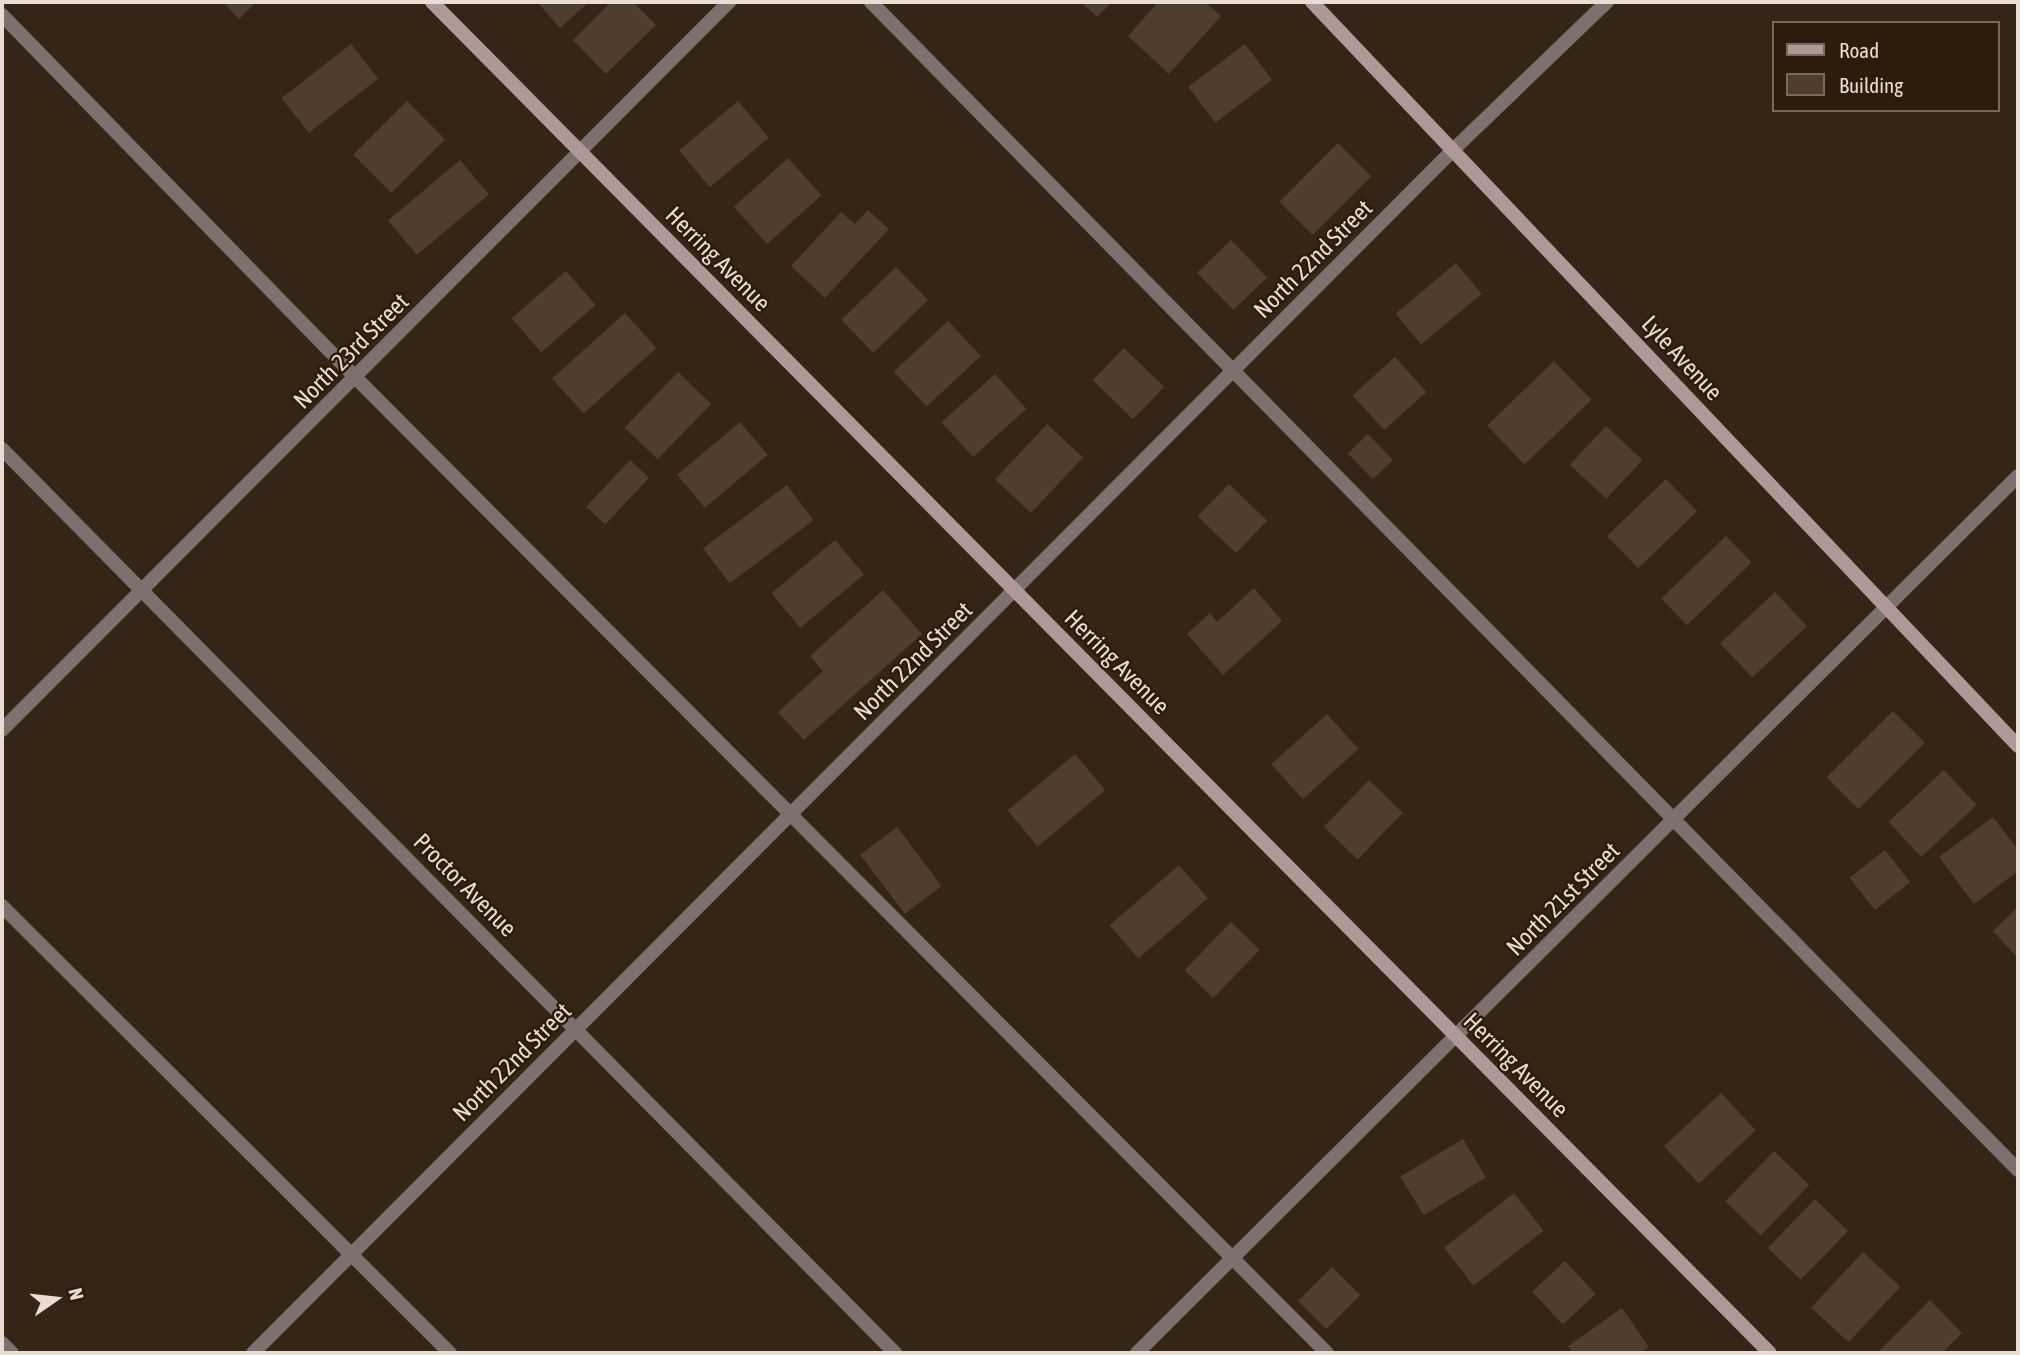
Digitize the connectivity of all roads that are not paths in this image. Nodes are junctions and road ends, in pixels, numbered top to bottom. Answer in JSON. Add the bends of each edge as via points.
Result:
{"nodes":[{"id":1,"x":432,"y":2,"type":"edge"},
{"id":2,"x":729,"y":2,"type":"edge"},
{"id":3,"x":871,"y":2,"type":"edge"},
{"id":4,"x":1312,"y":2,"type":"edge"},
{"id":5,"x":1607,"y":2,"type":"edge"},
{"id":6,"x":2,"y":15,"type":"edge"},
{"id":7,"x":1454,"y":149,"type":"junction"},
{"id":8,"x":581,"y":153,"type":"junction"},
{"id":9,"x":1233,"y":372,"type":"junction"},
{"id":10,"x":356,"y":378,"type":"junction"},
{"id":11,"x":2,"y":449,"type":"edge"},
{"id":12,"x":2018,"y":476,"type":"edge"},
{"id":13,"x":143,"y":591,"type":"junction"},
{"id":14,"x":1014,"y":591,"type":"junction"},
{"id":15,"x":1887,"y":609,"type":"junction"},
{"id":16,"x":2,"y":730,"type":"edge"},
{"id":17,"x":2018,"y":746,"type":"edge"},
{"id":18,"x":790,"y":816,"type":"junction"},
{"id":19,"x":1676,"y":819,"type":"junction"},
{"id":20,"x":2,"y":906,"type":"edge"},
{"id":21,"x":576,"y":1030,"type":"junction"},
{"id":22,"x":1456,"y":1037,"type":"junction"},
{"id":23,"x":2018,"y":1170,"type":"edge"},
{"id":24,"x":351,"y":1255,"type":"junction"},
{"id":25,"x":1233,"y":1258,"type":"junction"},
{"id":26,"x":2,"y":1343,"type":"edge"},
{"id":27,"x":12,"y":1353,"type":"edge"},
{"id":28,"x":253,"y":1353,"type":"edge"},
{"id":29,"x":450,"y":1353,"type":"edge"},
{"id":30,"x":895,"y":1353,"type":"edge"},
{"id":31,"x":1137,"y":1353,"type":"edge"},
{"id":32,"x":1327,"y":1353,"type":"edge"},
{"id":33,"x":1770,"y":1353,"type":"edge"}],
"edges":[{"from":1,"to":8,"type":"main road","name":"Herring Avenue"},
{"from":2,"to":8,"type":"street","name":"North 23rd Street"},
{"from":3,"to":9,"type":"street"},
{"from":4,"to":7,"type":"main road","name":"Lyle Avenue"},
{"from":5,"to":7,"type":"street","name":"North 22nd Street"},
{"from":6,"to":10,"type":"street"},
{"from":7,"to":9,"type":"street","name":"North 22nd Street"},
{"from":7,"to":15,"type":"main road","name":"Lyle Avenue"},
{"from":8,"to":10,"type":"street","name":"North 23rd Street"},
{"from":8,"to":14,"type":"main road","name":"Herring Avenue"},
{"from":9,"to":14,"type":"street","name":"North 22nd Street"},
{"from":9,"to":19,"type":"street"},
{"from":10,"to":13,"type":"street","name":"North 23rd Street"},
{"from":10,"to":18,"type":"street"},
{"from":11,"to":13,"type":"street","name":"Proctor Avenue"},
{"from":12,"to":15,"type":"street","name":"North 21st Street"},
{"from":13,"to":16,"type":"street","name":"North 23rd Street"},
{"from":13,"to":21,"type":"street","name":"Proctor Avenue"},
{"from":14,"to":18,"type":"street","name":"North 22nd Street"},
{"from":14,"to":22,"type":"main road","name":"Herring Avenue"},
{"from":15,"to":17,"type":"main road","name":"Lyle Avenue"},
{"from":15,"to":19,"type":"street","name":"North 21st Street"},
{"from":18,"to":21,"type":"street","name":"North 22nd Street"},
{"from":18,"to":25,"type":"street"},
{"from":19,"to":22,"type":"street","name":"North 21st Street"},
{"from":19,"to":23,"type":"street"},
{"from":20,"to":24,"type":"street"},
{"from":21,"to":24,"type":"street","name":"North 22nd Street"},
{"from":21,"to":30,"type":"street","name":"Proctor Avenue"},
{"from":22,"to":25,"type":"street","name":"North 21st Street"},
{"from":22,"to":33,"type":"main road","name":"Herring Avenue"},
{"from":24,"to":28,"type":"street","name":"North 22nd Street"},
{"from":24,"to":29,"type":"street"},
{"from":25,"to":31,"type":"street","name":"North 21st Street"},
{"from":25,"to":32,"type":"street"},
{"from":26,"to":27,"type":"street"}]}
